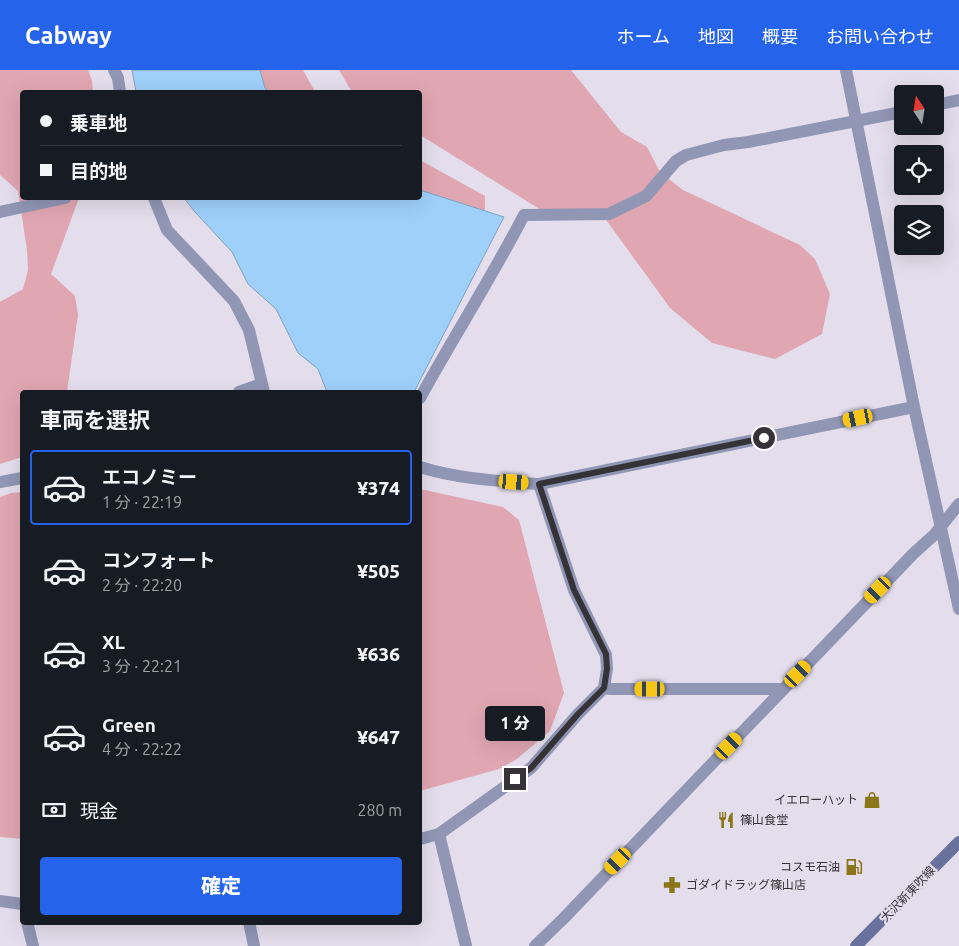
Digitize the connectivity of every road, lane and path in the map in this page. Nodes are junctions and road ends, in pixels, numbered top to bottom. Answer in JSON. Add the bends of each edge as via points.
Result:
{"nodes":[{"id":1,"x":114,"y":70,"type":"edge"},
{"id":2,"x":846,"y":70,"type":"edge"},
{"id":3,"x":120,"y":90,"type":"edge"},
{"id":4,"x":959,"y":100,"type":"edge"},
{"id":5,"x":944,"y":104,"type":"edge"},
{"id":6,"x":894,"y":114,"type":"edge"},
{"id":7,"x":857,"y":122,"type":"junction"},
{"id":8,"x":56,"y":200,"type":"edge"},
{"id":9,"x":155,"y":200,"type":"edge"},
{"id":10,"x":0,"y":212,"type":"edge"},
{"id":11,"x":263,"y":388,"type":"edge"},
{"id":12,"x":422,"y":394,"type":"edge"},
{"id":13,"x":914,"y":407,"type":"junction"},
{"id":14,"x":422,"y":468,"type":"edge"},
{"id":15,"x":20,"y":478,"type":"edge"},
{"id":16,"x":0,"y":482,"type":"edge"},
{"id":17,"x":539,"y":484,"type":"junction"},
{"id":18,"x":959,"y":504,"type":"edge"},
{"id":19,"x":941,"y":525,"type":"junction"},
{"id":20,"x":959,"y":609,"type":"edge"},
{"id":21,"x":604,"y":688,"type":"junction"},
{"id":22,"x":784,"y":689,"type":"junction"},
{"id":23,"x":439,"y":834,"type":"junction"},
{"id":24,"x":422,"y":838,"type":"edge"},
{"id":25,"x":959,"y":842,"type":"edge"},
{"id":26,"x":0,"y":900,"type":"edge"},
{"id":27,"x":20,"y":904,"type":"edge"},
{"id":28,"x":28,"y":925,"type":"edge"},
{"id":29,"x":250,"y":925,"type":"edge"},
{"id":30,"x":33,"y":946,"type":"edge"},
{"id":31,"x":254,"y":946,"type":"edge"},
{"id":32,"x":466,"y":946,"type":"edge"},
{"id":33,"x":535,"y":946,"type":"edge"},
{"id":34,"x":856,"y":946,"type":"edge"}],
"edges":[{"from":1,"to":3,"type":"street"},
{"from":2,"to":7,"type":"street"},
{"from":4,"to":5,"type":"street"},
{"from":6,"to":7,"type":"street"},
{"from":7,"to":12,"type":"street","via":[[724,145],[686,155],[676,161],[646,196],[609,214],[524,215]]},
{"from":7,"to":13,"type":"street"},
{"from":8,"to":10,"type":"street"},
{"from":9,"to":11,"type":"street","via":[[167,230],[234,301],[250,330]]},
{"from":13,"to":17,"type":"street"},
{"from":13,"to":19,"type":"street"},
{"from":14,"to":17,"type":"street","via":[[441,474]]},
{"from":15,"to":16,"type":"street"},
{"from":17,"to":21,"type":"street","via":[[574,590],[606,654]]},
{"from":18,"to":19,"type":"street"},
{"from":19,"to":20,"type":"street"},
{"from":19,"to":22,"type":"street"},
{"from":21,"to":22,"type":"street"},
{"from":21,"to":23,"type":"street","via":[[531,768]]},
{"from":22,"to":33,"type":"street"},
{"from":23,"to":24,"type":"street"},
{"from":23,"to":32,"type":"street"},
{"from":25,"to":34,"type":"main road","name":"大沢新東吹線"},
{"from":26,"to":27,"type":"street"},
{"from":28,"to":30,"type":"street"},
{"from":29,"to":31,"type":"street"}]}
